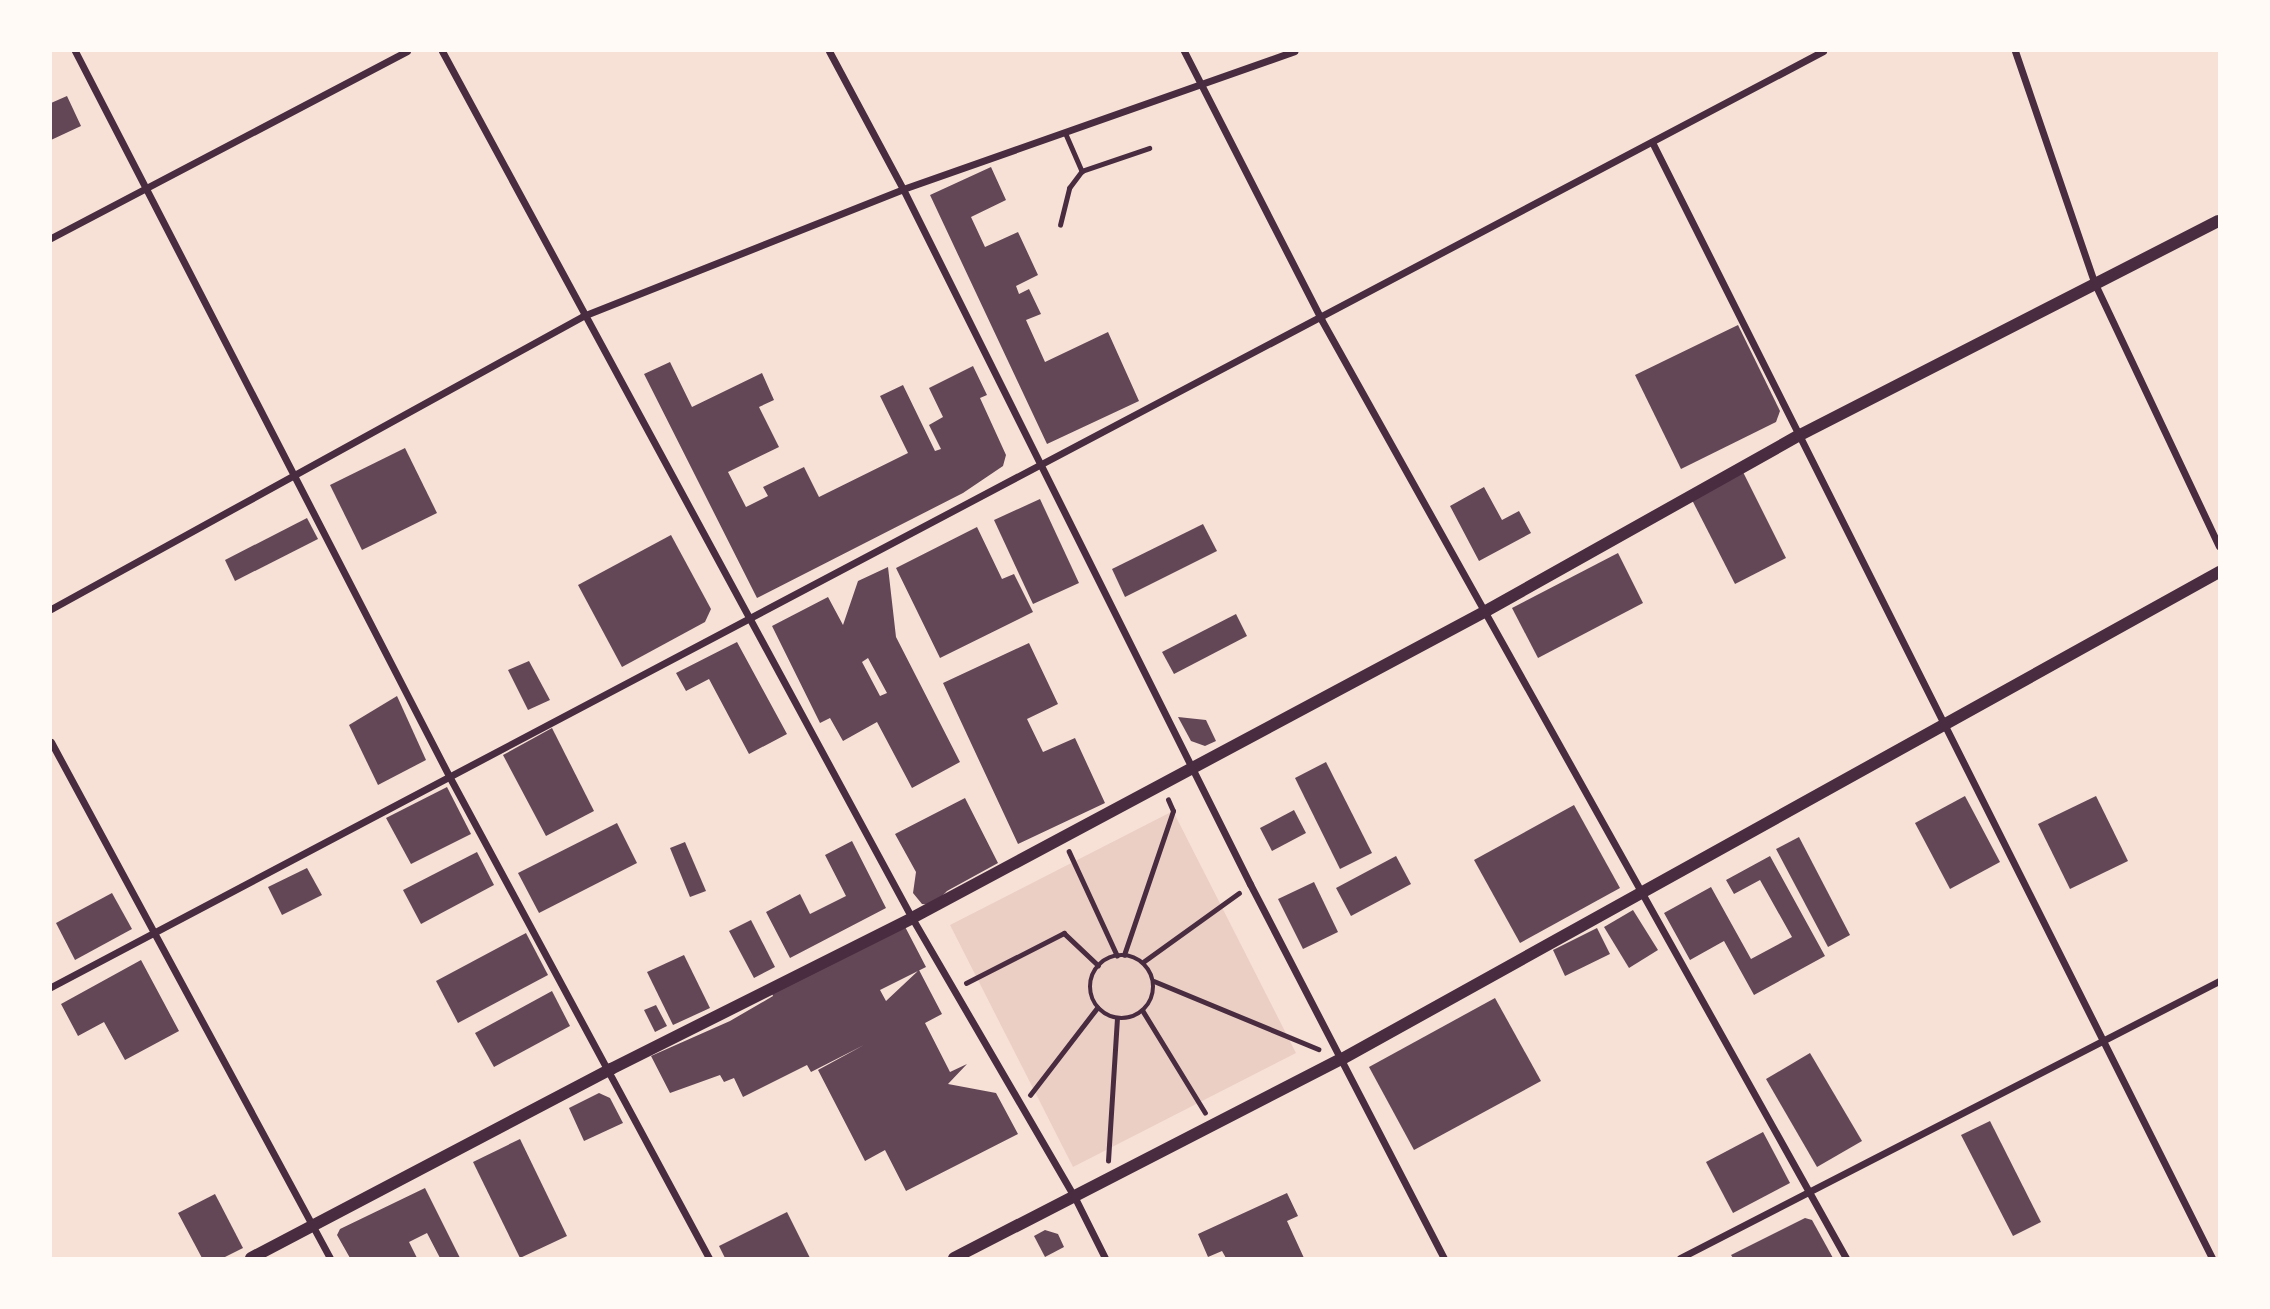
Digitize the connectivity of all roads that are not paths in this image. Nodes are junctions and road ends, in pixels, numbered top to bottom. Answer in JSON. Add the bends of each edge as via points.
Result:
{"nodes":[{"id":1,"x":75,"y":51,"type":"edge"},
{"id":2,"x":407,"y":51,"type":"edge"},
{"id":3,"x":442,"y":51,"type":"edge"},
{"id":4,"x":829,"y":51,"type":"edge"},
{"id":5,"x":1184,"y":51,"type":"edge"},
{"id":6,"x":1294,"y":51,"type":"edge"},
{"id":7,"x":1823,"y":51,"type":"edge"},
{"id":8,"x":2015,"y":51,"type":"edge"},
{"id":9,"x":1199,"y":85,"type":"junction"},
{"id":10,"x":1065,"y":132,"type":"junction"},
{"id":11,"x":1652,"y":142,"type":"junction"},
{"id":12,"x":1149,"y":148,"type":"dead end"},
{"id":13,"x":1082,"y":171,"type":"junction"},
{"id":14,"x":144,"y":186,"type":"junction"},
{"id":15,"x":903,"y":189,"type":"junction"},
{"id":16,"x":2219,"y":221,"type":"edge"},
{"id":17,"x":1060,"y":225,"type":"dead end"},
{"id":18,"x":51,"y":238,"type":"edge"},
{"id":19,"x":2095,"y":284,"type":"junction"},
{"id":20,"x":583,"y":316,"type":"junction"},
{"id":21,"x":1321,"y":318,"type":"junction"},
{"id":22,"x":1800,"y":435,"type":"junction"},
{"id":23,"x":1041,"y":460,"type":"junction"},
{"id":24,"x":294,"y":477,"type":"junction"},
{"id":25,"x":2219,"y":547,"type":"edge"},
{"id":26,"x":2219,"y":572,"type":"edge"},
{"id":27,"x":51,"y":609,"type":"edge"},
{"id":28,"x":1486,"y":611,"type":"junction"},
{"id":29,"x":748,"y":615,"type":"junction"},
{"id":30,"x":1946,"y":724,"type":"junction"},
{"id":31,"x":51,"y":741,"type":"edge"},
{"id":32,"x":1192,"y":768,"type":"junction"},
{"id":33,"x":449,"y":776,"type":"junction"},
{"id":34,"x":1640,"y":895,"type":"junction"},
{"id":35,"x":912,"y":918,"type":"junction"},
{"id":36,"x":152,"y":933,"type":"junction"},
{"id":37,"x":2219,"y":981,"type":"edge"},
{"id":38,"x":51,"y":986,"type":"edge"},
{"id":39,"x":2104,"y":1041,"type":"junction"},
{"id":40,"x":1342,"y":1059,"type":"junction"},
{"id":41,"x":611,"y":1069,"type":"junction"},
{"id":42,"x":1808,"y":1192,"type":"junction"},
{"id":43,"x":1074,"y":1196,"type":"junction"},
{"id":44,"x":313,"y":1227,"type":"junction"},
{"id":45,"x":251,"y":1258,"type":"edge"},
{"id":46,"x":330,"y":1258,"type":"edge"},
{"id":47,"x":709,"y":1258,"type":"edge"},
{"id":48,"x":954,"y":1258,"type":"edge"},
{"id":49,"x":1105,"y":1258,"type":"edge"},
{"id":50,"x":1444,"y":1258,"type":"edge"},
{"id":51,"x":1679,"y":1258,"type":"edge"},
{"id":52,"x":1846,"y":1258,"type":"edge"},
{"id":53,"x":2212,"y":1258,"type":"edge"}],
"edges":[{"from":1,"to":14,"type":"street"},
{"from":2,"to":14,"type":"street"},
{"from":3,"to":20,"type":"street"},
{"from":4,"to":15,"type":"street"},
{"from":5,"to":9,"type":"street"},
{"from":6,"to":9,"type":"street"},
{"from":7,"to":11,"type":"street"},
{"from":8,"to":19,"type":"street"},
{"from":9,"to":10,"type":"street"},
{"from":9,"to":21,"type":"street"},
{"from":10,"to":13,"type":"lane"},
{"from":10,"to":15,"type":"street"},
{"from":11,"to":21,"type":"street"},
{"from":11,"to":22,"type":"street"},
{"from":12,"to":13,"type":"lane"},
{"from":13,"to":17,"type":"lane","via":[[1069,188]]},
{"from":14,"to":18,"type":"street"},
{"from":14,"to":24,"type":"street"},
{"from":15,"to":20,"type":"street"},
{"from":15,"to":23,"type":"street"},
{"from":16,"to":19,"type":"street"},
{"from":19,"to":22,"type":"street"},
{"from":19,"to":25,"type":"street"},
{"from":20,"to":24,"type":"street"},
{"from":20,"to":29,"type":"street"},
{"from":21,"to":23,"type":"street"},
{"from":21,"to":28,"type":"street"},
{"from":22,"to":28,"type":"street"},
{"from":22,"to":30,"type":"street"},
{"from":23,"to":29,"type":"street"},
{"from":23,"to":32,"type":"street"},
{"from":24,"to":27,"type":"street"},
{"from":24,"to":33,"type":"street"},
{"from":26,"to":30,"type":"street"},
{"from":28,"to":32,"type":"street"},
{"from":28,"to":34,"type":"street"},
{"from":29,"to":33,"type":"street"},
{"from":29,"to":35,"type":"street"},
{"from":30,"to":34,"type":"street"},
{"from":30,"to":39,"type":"street"},
{"from":31,"to":36,"type":"street"},
{"from":32,"to":35,"type":"street"},
{"from":32,"to":40,"type":"street"},
{"from":33,"to":36,"type":"street"},
{"from":33,"to":41,"type":"street"},
{"from":34,"to":40,"type":"street"},
{"from":34,"to":42,"type":"street"},
{"from":35,"to":41,"type":"street"},
{"from":35,"to":43,"type":"street"},
{"from":36,"to":38,"type":"street"},
{"from":36,"to":44,"type":"street"},
{"from":37,"to":39,"type":"street"},
{"from":39,"to":42,"type":"street"},
{"from":39,"to":53,"type":"street"},
{"from":40,"to":43,"type":"street"},
{"from":40,"to":50,"type":"street"},
{"from":41,"to":44,"type":"street"},
{"from":41,"to":47,"type":"street"},
{"from":42,"to":51,"type":"street"},
{"from":42,"to":52,"type":"street"},
{"from":43,"to":48,"type":"street"},
{"from":43,"to":49,"type":"street"},
{"from":44,"to":45,"type":"street"},
{"from":44,"to":46,"type":"street"}]}
